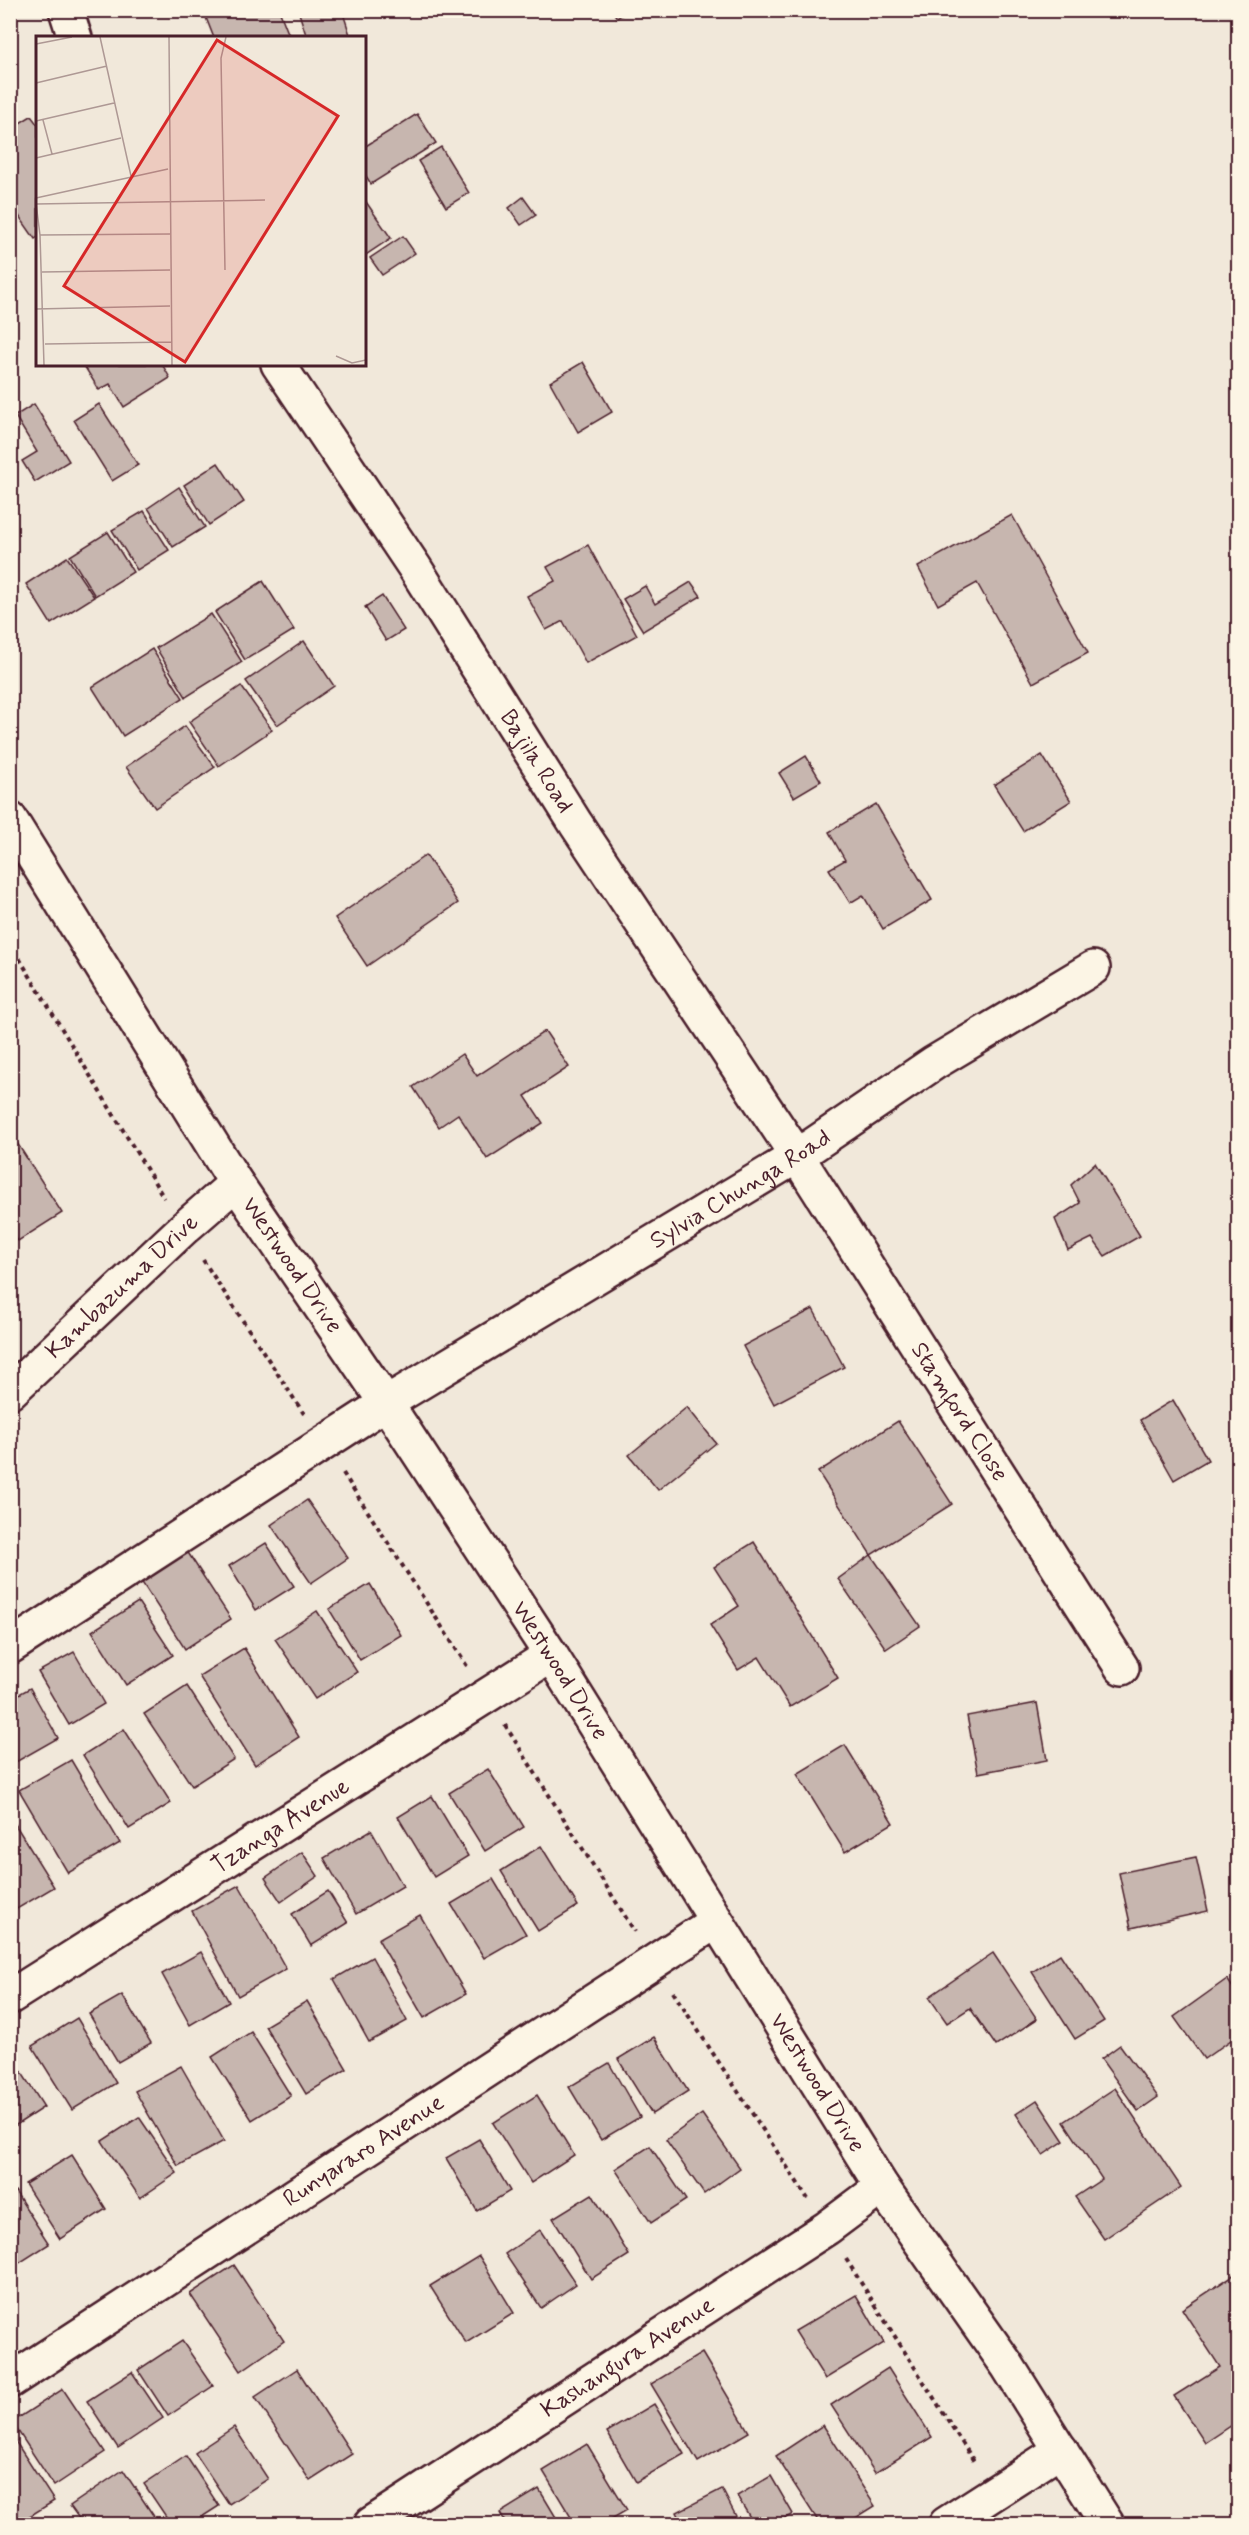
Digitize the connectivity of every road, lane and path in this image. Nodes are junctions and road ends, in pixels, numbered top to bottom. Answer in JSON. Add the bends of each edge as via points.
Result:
{"nodes":[{"id":1,"x":66,"y":10,"type":"edge"},
{"id":2,"x":74,"y":36,"type":"edge"},
{"id":3,"x":279,"y":366,"type":"edge"},
{"id":4,"x":10,"y":819,"type":"edge"},
{"id":5,"x":10,"y":943,"type":"edge"},
{"id":6,"x":1093,"y":968,"type":"dead end"},
{"id":7,"x":797,"y":1156,"type":"junction"},
{"id":8,"x":236,"y":1183,"type":"junction"},
{"id":9,"x":183,"y":1229,"type":"junction"},
{"id":10,"x":10,"y":1392,"type":"edge"},
{"id":11,"x":386,"y":1403,"type":"junction"},
{"id":12,"x":323,"y":1443,"type":"junction"},
{"id":13,"x":10,"y":1647,"type":"edge"},
{"id":14,"x":551,"y":1655,"type":"junction"},
{"id":15,"x":1122,"y":1668,"type":"dead end"},
{"id":16,"x":486,"y":1694,"type":"junction"},
{"id":17,"x":715,"y":1922,"type":"junction"},
{"id":18,"x":655,"y":1963,"type":"junction"},
{"id":19,"x":10,"y":1997,"type":"edge"},
{"id":20,"x":882,"y":2187,"type":"junction"},
{"id":21,"x":827,"y":2228,"type":"junction"},
{"id":22,"x":10,"y":2381,"type":"edge"},
{"id":23,"x":1061,"y":2450,"type":"junction"},
{"id":24,"x":994,"y":2493,"type":"junction"},
{"id":25,"x":371,"y":2524,"type":"edge"},
{"id":26,"x":946,"y":2524,"type":"edge"},
{"id":27,"x":1107,"y":2524,"type":"edge"}],
"edges":[{"from":1,"to":2,"type":"street"},
{"from":3,"to":7,"type":"street","name":"Bajila Road"},
{"from":4,"to":8,"type":"street","name":"Westwood Drive"},
{"from":5,"to":9,"type":"path"},
{"from":6,"to":7,"type":"street","name":"Sylvia Chunga Road","via":[[934,1063]]},
{"from":7,"to":11,"type":"street","name":"Sylvia Chunga Road"},
{"from":7,"to":15,"type":"street","name":"Stamford Close"},
{"from":8,"to":9,"type":"street","name":"Kambazuma Drive"},
{"from":8,"to":11,"type":"street","name":"Westwood Drive"},
{"from":9,"to":10,"type":"street","name":"Kambazuma Drive"},
{"from":9,"to":12,"type":"path"},
{"from":11,"to":12,"type":"street","name":"Sylvia Chunga Road"},
{"from":11,"to":14,"type":"street","name":"Westwood Drive"},
{"from":12,"to":13,"type":"street","name":"Sylvia Chunga Road"},
{"from":12,"to":16,"type":"path"},
{"from":14,"to":16,"type":"street","name":"Tzanga Avenue"},
{"from":14,"to":17,"type":"street","name":"Westwood Drive"},
{"from":16,"to":18,"type":"path"},
{"from":16,"to":19,"type":"street","name":"Tzanga Avenue"},
{"from":17,"to":18,"type":"street","name":"Runyararo Avenue"},
{"from":17,"to":20,"type":"street","name":"Westwood Drive"},
{"from":18,"to":21,"type":"path"},
{"from":18,"to":22,"type":"street","name":"Runyararo Avenue"},
{"from":20,"to":21,"type":"street","name":"Kashangura Avenue"},
{"from":20,"to":23,"type":"street","name":"Westwood Drive","via":[[1007,2365]]},
{"from":21,"to":24,"type":"path"},
{"from":21,"to":25,"type":"street","name":"Kashangura Avenue"},
{"from":23,"to":24,"type":"street"},
{"from":23,"to":27,"type":"street","name":"Westwood Drive"},
{"from":24,"to":26,"type":"street"}]}
